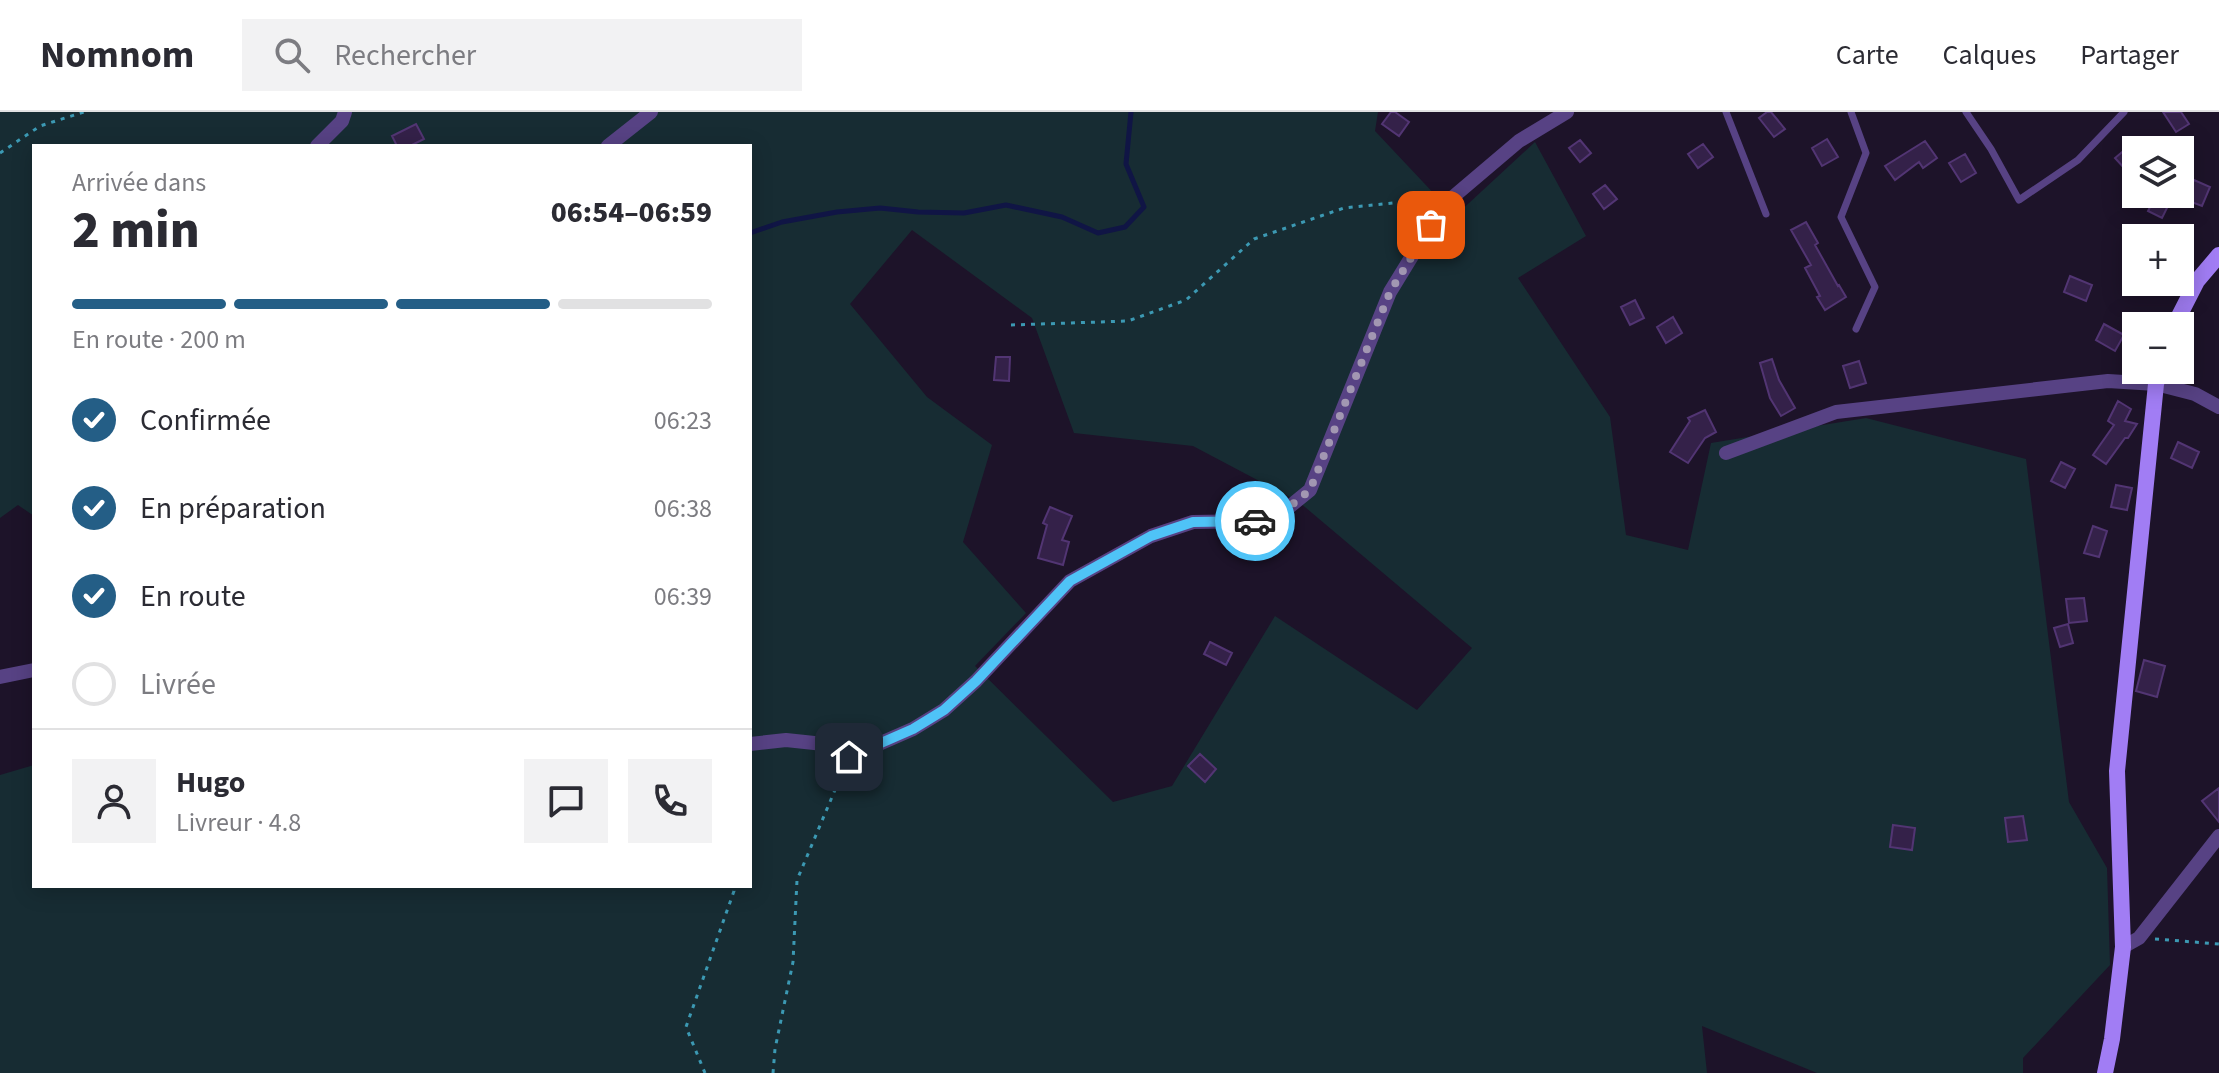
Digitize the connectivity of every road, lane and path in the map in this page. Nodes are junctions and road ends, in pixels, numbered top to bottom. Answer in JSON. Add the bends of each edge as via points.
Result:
{"nodes":[{"id":1,"x":84,"y":112,"type":"edge"},
{"id":2,"x":345,"y":112,"type":"edge"},
{"id":3,"x":651,"y":112,"type":"edge"},
{"id":4,"x":1567,"y":112,"type":"edge"},
{"id":5,"x":1726,"y":112,"type":"edge"},
{"id":6,"x":1851,"y":112,"type":"edge"},
{"id":7,"x":1966,"y":112,"type":"edge"},
{"id":8,"x":2124,"y":112,"type":"edge"},
{"id":9,"x":319,"y":144,"type":"edge"},
{"id":10,"x":611,"y":144,"type":"edge"},
{"id":11,"x":0,"y":153,"type":"edge"},
{"id":12,"x":1453,"y":197,"type":"junction"},
{"id":13,"x":1766,"y":214,"type":"dead end"},
{"id":14,"x":2219,"y":255,"type":"edge"},
{"id":15,"x":2181,"y":312,"type":"edge"},
{"id":16,"x":1011,"y":325,"type":"dead end"},
{"id":17,"x":1856,"y":329,"type":"dead end"},
{"id":18,"x":2122,"y":380,"type":"edge"},
{"id":19,"x":2157,"y":384,"type":"edge"},
{"id":20,"x":2173,"y":384,"type":"edge"},
{"id":21,"x":2219,"y":407,"type":"edge"},
{"id":22,"x":1726,"y":453,"type":"dead end"},
{"id":23,"x":32,"y":670,"type":"edge"},
{"id":24,"x":0,"y":677,"type":"edge"},
{"id":25,"x":752,"y":744,"type":"edge"},
{"id":26,"x":849,"y":757,"type":"junction"},
{"id":27,"x":2219,"y":836,"type":"edge"},
{"id":28,"x":733,"y":888,"type":"edge"},
{"id":29,"x":2139,"y":938,"type":"junction"},
{"id":30,"x":2219,"y":944,"type":"edge"},
{"id":31,"x":2123,"y":947,"type":"junction"},
{"id":32,"x":705,"y":1073,"type":"edge"},
{"id":33,"x":773,"y":1073,"type":"edge"},
{"id":34,"x":2105,"y":1073,"type":"edge"}],
"edges":[{"from":1,"to":11,"type":"path","via":[[40,126]]},
{"from":2,"to":9,"type":"street"},
{"from":3,"to":10,"type":"street"},
{"from":4,"to":12,"type":"street","via":[[1519,141]]},
{"from":5,"to":13,"type":"lane"},
{"from":6,"to":17,"type":"lane","via":[[1866,153],[1841,217],[1875,287]]},
{"from":7,"to":8,"type":"lane","via":[[2019,200],[2078,160]]},
{"from":12,"to":16,"type":"path","via":[[1344,208],[1254,239],[1186,300],[1128,321]]},
{"from":12,"to":26,"type":"street","via":[[1390,292],[1310,490],[1283,512],[1253,521],[1193,522],[1151,536],[1070,581],[944,710]]},
{"from":14,"to":15,"type":"street"},
{"from":18,"to":22,"type":"street","via":[[1836,412]]},
{"from":19,"to":31,"type":"street","via":[[2117,771]]},
{"from":20,"to":21,"type":"street"},
{"from":23,"to":24,"type":"street"},
{"from":25,"to":26,"type":"street","via":[[786,740],[833,745]]},
{"from":26,"to":33,"type":"path","via":[[797,880],[793,962]]},
{"from":27,"to":29,"type":"street"},
{"from":28,"to":32,"type":"path","via":[[686,1027]]},
{"from":29,"to":30,"type":"path"},
{"from":29,"to":31,"type":"street"},
{"from":31,"to":34,"type":"street"}]}
